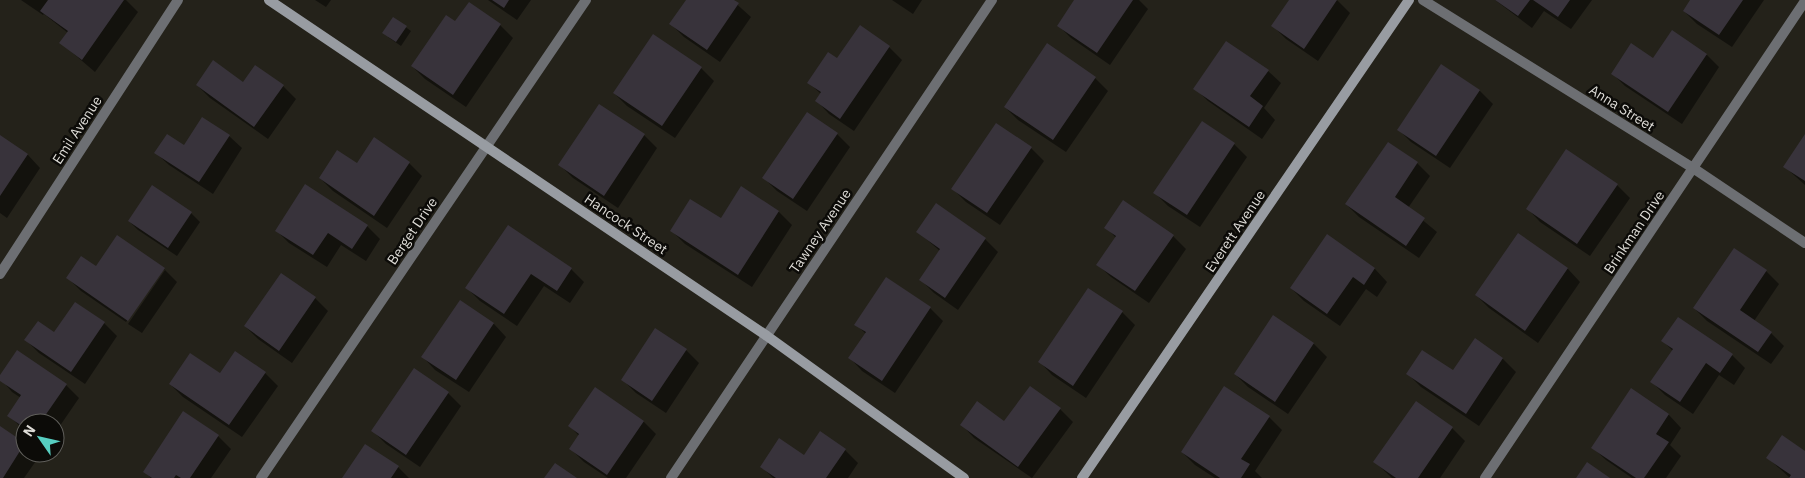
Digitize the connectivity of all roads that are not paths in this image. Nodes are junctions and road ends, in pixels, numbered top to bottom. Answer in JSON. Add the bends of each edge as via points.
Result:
{"nodes":[{"id":1,"x":178,"y":0,"type":"edge"},
{"id":2,"x":269,"y":0,"type":"edge"},
{"id":3,"x":586,"y":0,"type":"edge"},
{"id":4,"x":992,"y":0,"type":"edge"},
{"id":5,"x":1410,"y":0,"type":"edge"},
{"id":6,"x":1423,"y":0,"type":"edge"},
{"id":7,"x":1805,"y":1,"type":"edge"},
{"id":8,"x":486,"y":147,"type":"junction"},
{"id":9,"x":1693,"y":168,"type":"junction"},
{"id":10,"x":1805,"y":244,"type":"edge"},
{"id":11,"x":0,"y":274,"type":"edge"},
{"id":12,"x":766,"y":336,"type":"junction"},
{"id":13,"x":262,"y":478,"type":"edge"},
{"id":14,"x":671,"y":478,"type":"edge"},
{"id":15,"x":964,"y":478,"type":"edge"},
{"id":16,"x":1082,"y":478,"type":"edge"},
{"id":17,"x":1485,"y":478,"type":"edge"}],
"edges":[{"from":1,"to":11,"type":"street","name":"Emil Avenue"},
{"from":2,"to":8,"type":"street","name":"Hancock Street"},
{"from":3,"to":8,"type":"street","name":"Berget Drive"},
{"from":4,"to":12,"type":"street","name":"Tawney Avenue"},
{"from":5,"to":16,"type":"street","name":"Everett Avenue"},
{"from":6,"to":9,"type":"street","name":"Anna Street"},
{"from":7,"to":9,"type":"street","name":"Brinkman Drive"},
{"from":8,"to":12,"type":"street","name":"Hancock Street"},
{"from":8,"to":13,"type":"street","name":"Berget Drive"},
{"from":9,"to":10,"type":"street","name":"Anna Street"},
{"from":9,"to":17,"type":"street","name":"Brinkman Drive"},
{"from":12,"to":14,"type":"street","name":"Tawney Avenue"},
{"from":12,"to":15,"type":"street","name":"Hancock Street"}]}
